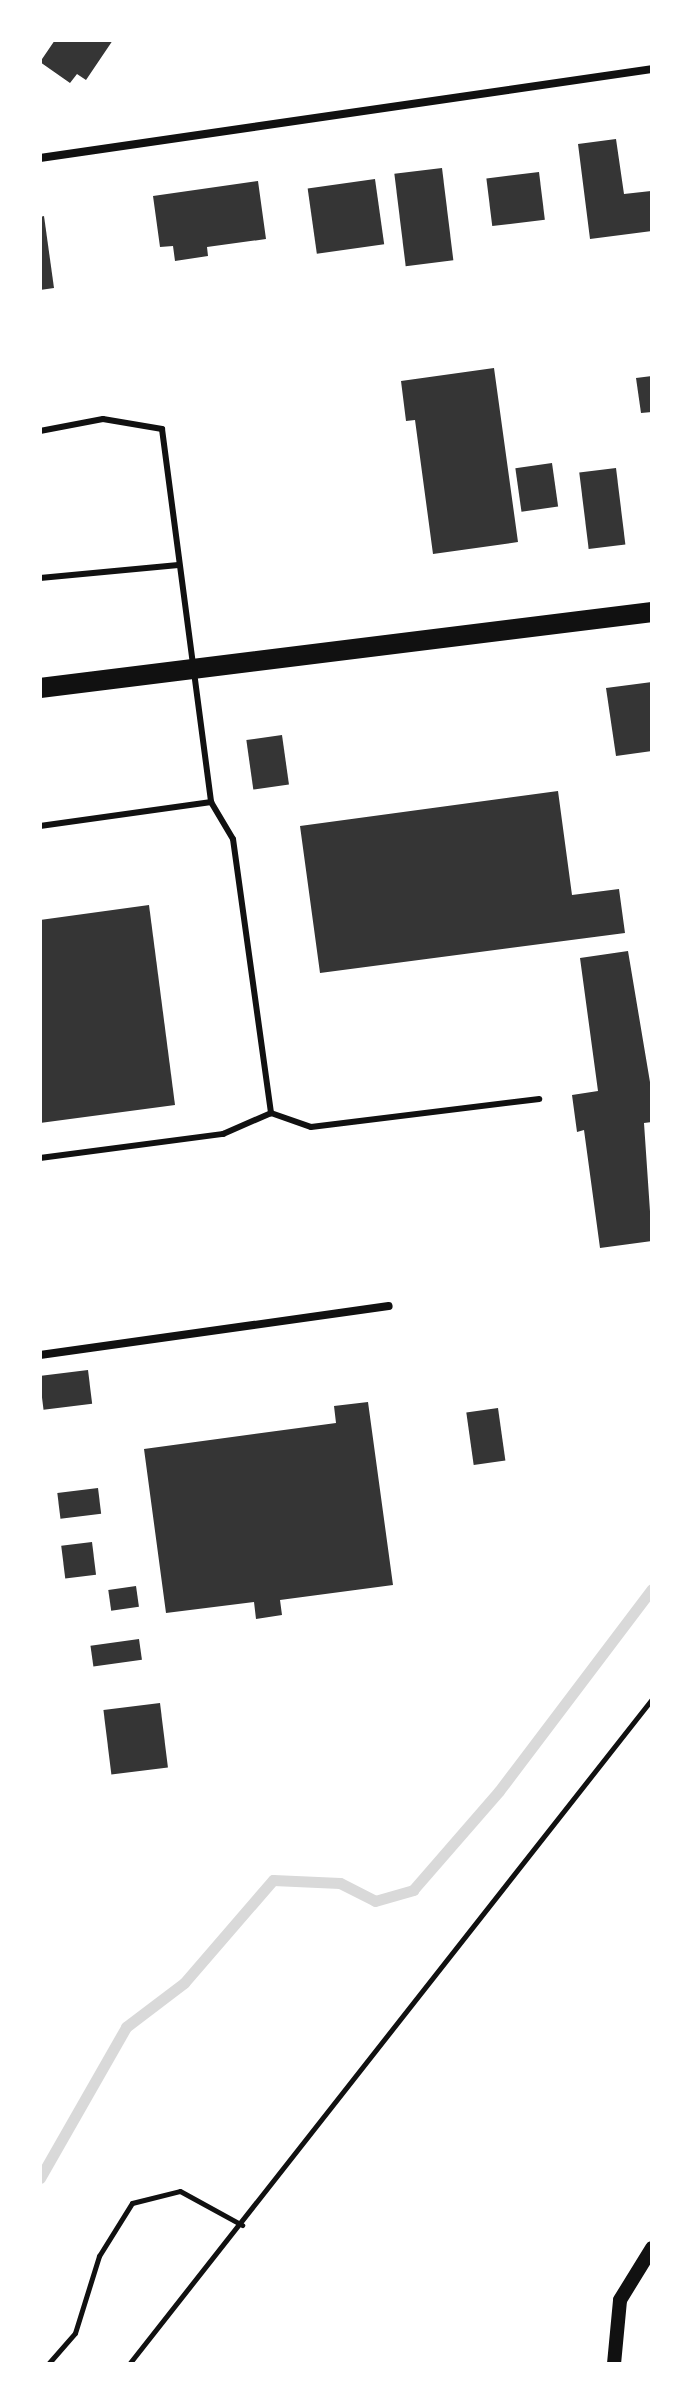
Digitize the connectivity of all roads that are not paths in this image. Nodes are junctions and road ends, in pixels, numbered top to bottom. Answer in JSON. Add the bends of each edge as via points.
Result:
{"nodes":[{"id":1,"x":652,"y":69,"type":"edge"},
{"id":2,"x":40,"y":158,"type":"edge"},
{"id":3,"x":40,"y":431,"type":"edge"},
{"id":4,"x":178,"y":565,"type":"junction"},
{"id":5,"x":40,"y":578,"type":"edge"},
{"id":6,"x":652,"y":612,"type":"edge"},
{"id":7,"x":192,"y":667,"type":"junction"},
{"id":8,"x":40,"y":688,"type":"edge"},
{"id":9,"x":211,"y":802,"type":"junction"},
{"id":10,"x":40,"y":826,"type":"edge"},
{"id":11,"x":539,"y":1099,"type":"dead end"},
{"id":12,"x":271,"y":1113,"type":"junction"},
{"id":13,"x":40,"y":1158,"type":"edge"},
{"id":14,"x":389,"y":1306,"type":"dead end"},
{"id":15,"x":40,"y":1355,"type":"edge"},
{"id":16,"x":652,"y":2248,"type":"edge"},
{"id":17,"x":614,"y":2364,"type":"edge"}],
"edges":[{"from":1,"to":2,"type":"street"},
{"from":3,"to":4,"type":"lane","via":[[103,419],[162,429]]},
{"from":4,"to":5,"type":"lane"},
{"from":4,"to":7,"type":"lane"},
{"from":6,"to":7,"type":"main road"},
{"from":7,"to":8,"type":"main road"},
{"from":7,"to":9,"type":"lane"},
{"from":9,"to":10,"type":"lane"},
{"from":9,"to":12,"type":"lane","via":[[233,839]]},
{"from":11,"to":12,"type":"lane","via":[[311,1127]]},
{"from":12,"to":13,"type":"lane","via":[[223,1134]]},
{"from":14,"to":15,"type":"street"},
{"from":16,"to":17,"type":"street","via":[[620,2300]]}]}
